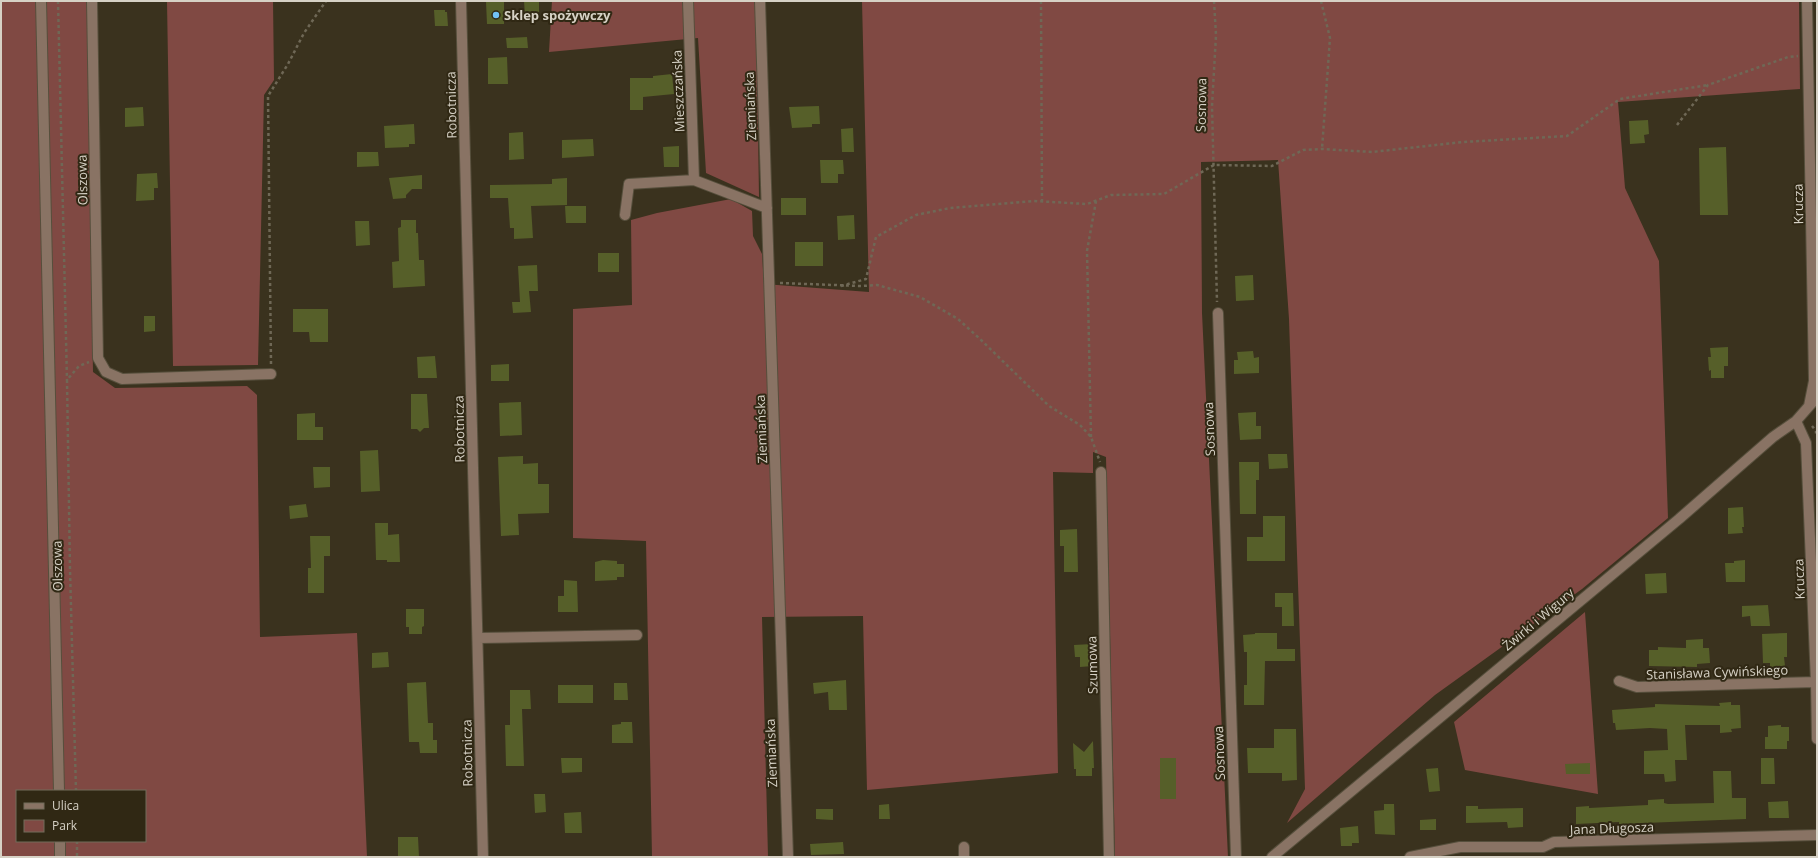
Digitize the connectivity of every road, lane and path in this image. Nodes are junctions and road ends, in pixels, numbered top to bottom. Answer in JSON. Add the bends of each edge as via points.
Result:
{"nodes":[{"id":1,"x":41,"y":1,"type":"edge"},
{"id":2,"x":58,"y":1,"type":"edge"},
{"id":3,"x":92,"y":1,"type":"edge"},
{"id":4,"x":326,"y":1,"type":"edge"},
{"id":5,"x":461,"y":1,"type":"edge"},
{"id":6,"x":688,"y":1,"type":"edge"},
{"id":7,"x":760,"y":1,"type":"edge"},
{"id":8,"x":1042,"y":1,"type":"edge"},
{"id":9,"x":1214,"y":1,"type":"edge"},
{"id":10,"x":1321,"y":1,"type":"edge"},
{"id":11,"x":1807,"y":1,"type":"edge"},
{"id":12,"x":1808,"y":54,"type":"junction"},
{"id":13,"x":1708,"y":85,"type":"junction"},
{"id":14,"x":1677,"y":125,"type":"dead end"},
{"id":15,"x":1322,"y":149,"type":"junction"},
{"id":16,"x":1214,"y":165,"type":"junction"},
{"id":17,"x":694,"y":180,"type":"junction"},
{"id":18,"x":1096,"y":201,"type":"junction"},
{"id":19,"x":1042,"y":202,"type":"junction"},
{"id":20,"x":767,"y":208,"type":"junction"},
{"id":21,"x":625,"y":215,"type":"dead end"},
{"id":22,"x":769,"y":283,"type":"junction"},
{"id":23,"x":841,"y":286,"type":"junction"},
{"id":24,"x":1218,"y":313,"type":"joint"},
{"id":25,"x":98,"y":358,"type":"junction"},
{"id":26,"x":271,"y":374,"type":"joint"},
{"id":27,"x":67,"y":380,"type":"junction"},
{"id":28,"x":1817,"y":397,"type":"edge"},
{"id":29,"x":1809,"y":406,"type":"junction"},
{"id":30,"x":1796,"y":421,"type":"junction"},
{"id":31,"x":1091,"y":437,"type":"junction"},
{"id":32,"x":1101,"y":472,"type":"joint"},
{"id":33,"x":637,"y":635,"type":"dead end"},
{"id":34,"x":478,"y":638,"type":"junction"},
{"id":35,"x":1619,"y":681,"type":"dead end"},
{"id":36,"x":1816,"y":682,"type":"edge"},
{"id":37,"x":1817,"y":739,"type":"edge"},
{"id":38,"x":59,"y":790,"type":"edge"},
{"id":39,"x":76,"y":790,"type":"edge"},
{"id":40,"x":1817,"y":835,"type":"edge"},
{"id":41,"x":60,"y":842,"type":"edge"},
{"id":42,"x":77,"y":842,"type":"edge"},
{"id":43,"x":1543,"y":847,"type":"junction"},
{"id":44,"x":60,"y":857,"type":"edge"},
{"id":45,"x":77,"y":857,"type":"edge"},
{"id":46,"x":483,"y":857,"type":"edge"},
{"id":47,"x":788,"y":857,"type":"edge"},
{"id":48,"x":1109,"y":857,"type":"edge"},
{"id":49,"x":1236,"y":857,"type":"edge"},
{"id":50,"x":1272,"y":857,"type":"edge"},
{"id":51,"x":1410,"y":857,"type":"edge"},
{"id":52,"x":1538,"y":857,"type":"edge"}],
"edges":[{"from":1,"to":38,"type":"street"},
{"from":2,"to":27,"type":"path","name":"Olszowa"},
{"from":3,"to":25,"type":"street","name":"Olszowa"},
{"from":4,"to":26,"type":"path","via":[[304,33],[268,96]]},
{"from":5,"to":34,"type":"street","name":"Robotnicza"},
{"from":6,"to":17,"type":"street","name":"Mieszczańska"},
{"from":7,"to":20,"type":"street","name":"Ziemiańska"},
{"from":8,"to":19,"type":"path"},
{"from":9,"to":16,"type":"path","name":"Sosnowa"},
{"from":10,"to":15,"type":"path","via":[[1330,38]]},
{"from":11,"to":12,"type":"street","name":"Krucza"},
{"from":12,"to":13,"type":"path","via":[[1788,57]]},
{"from":12,"to":29,"type":"street","name":"Krucza","via":[[1814,381]]},
{"from":13,"to":14,"type":"path"},
{"from":13,"to":15,"type":"path","via":[[1620,98],[1567,136],[1463,142],[1372,152]]},
{"from":15,"to":16,"type":"path","via":[[1304,150],[1272,166]]},
{"from":16,"to":18,"type":"path","via":[[1164,194],[1111,196]]},
{"from":16,"to":24,"type":"path","name":"Sosnowa"},
{"from":17,"to":20,"type":"street"},
{"from":17,"to":21,"type":"street","via":[[629,184]]},
{"from":18,"to":19,"type":"path","via":[[1087,204]]},
{"from":18,"to":31,"type":"path","via":[[1087,251]]},
{"from":19,"to":23,"type":"path","via":[[950,208],[916,215],[876,236],[866,279]]},
{"from":20,"to":22,"type":"street","name":"Ziemiańska"},
{"from":22,"to":23,"type":"path"},
{"from":22,"to":47,"type":"street","name":"Ziemiańska"},
{"from":23,"to":31,"type":"path","via":[[877,285],[920,296],[958,319],[1049,406],[1080,424]]},
{"from":24,"to":49,"type":"street","name":"Sosnowa"},
{"from":25,"to":26,"type":"street","via":[[106,372],[122,378]]},
{"from":25,"to":27,"type":"path","via":[[79,366]]},
{"from":27,"to":39,"type":"path","name":"Olszowa"},
{"from":28,"to":29,"type":"street","name":"Żwirki i Wigury"},
{"from":29,"to":30,"type":"street","name":"Żwirki i Wigury"},
{"from":30,"to":36,"type":"street","name":"Krucza","via":[[1806,443]]},
{"from":30,"to":50,"type":"street","name":"Żwirki i Wigury","via":[[1773,437],[1679,519]]},
{"from":31,"to":32,"type":"path"},
{"from":32,"to":48,"type":"street","name":"Szumowa"},
{"from":33,"to":34,"type":"street"},
{"from":34,"to":46,"type":"street","name":"Robotnicza"},
{"from":35,"to":36,"type":"street","name":"Stanisława Cywińskiego","via":[[1637,687]]},
{"from":36,"to":37,"type":"street","name":"Krucza"},
{"from":40,"to":43,"type":"street","name":"Jana Długosza","via":[[1554,842]]},
{"from":41,"to":44,"type":"street"},
{"from":42,"to":45,"type":"path"},
{"from":43,"to":51,"type":"street","name":"Jana Długosza","via":[[1460,847]]},
{"from":43,"to":52,"type":"street"}]}
